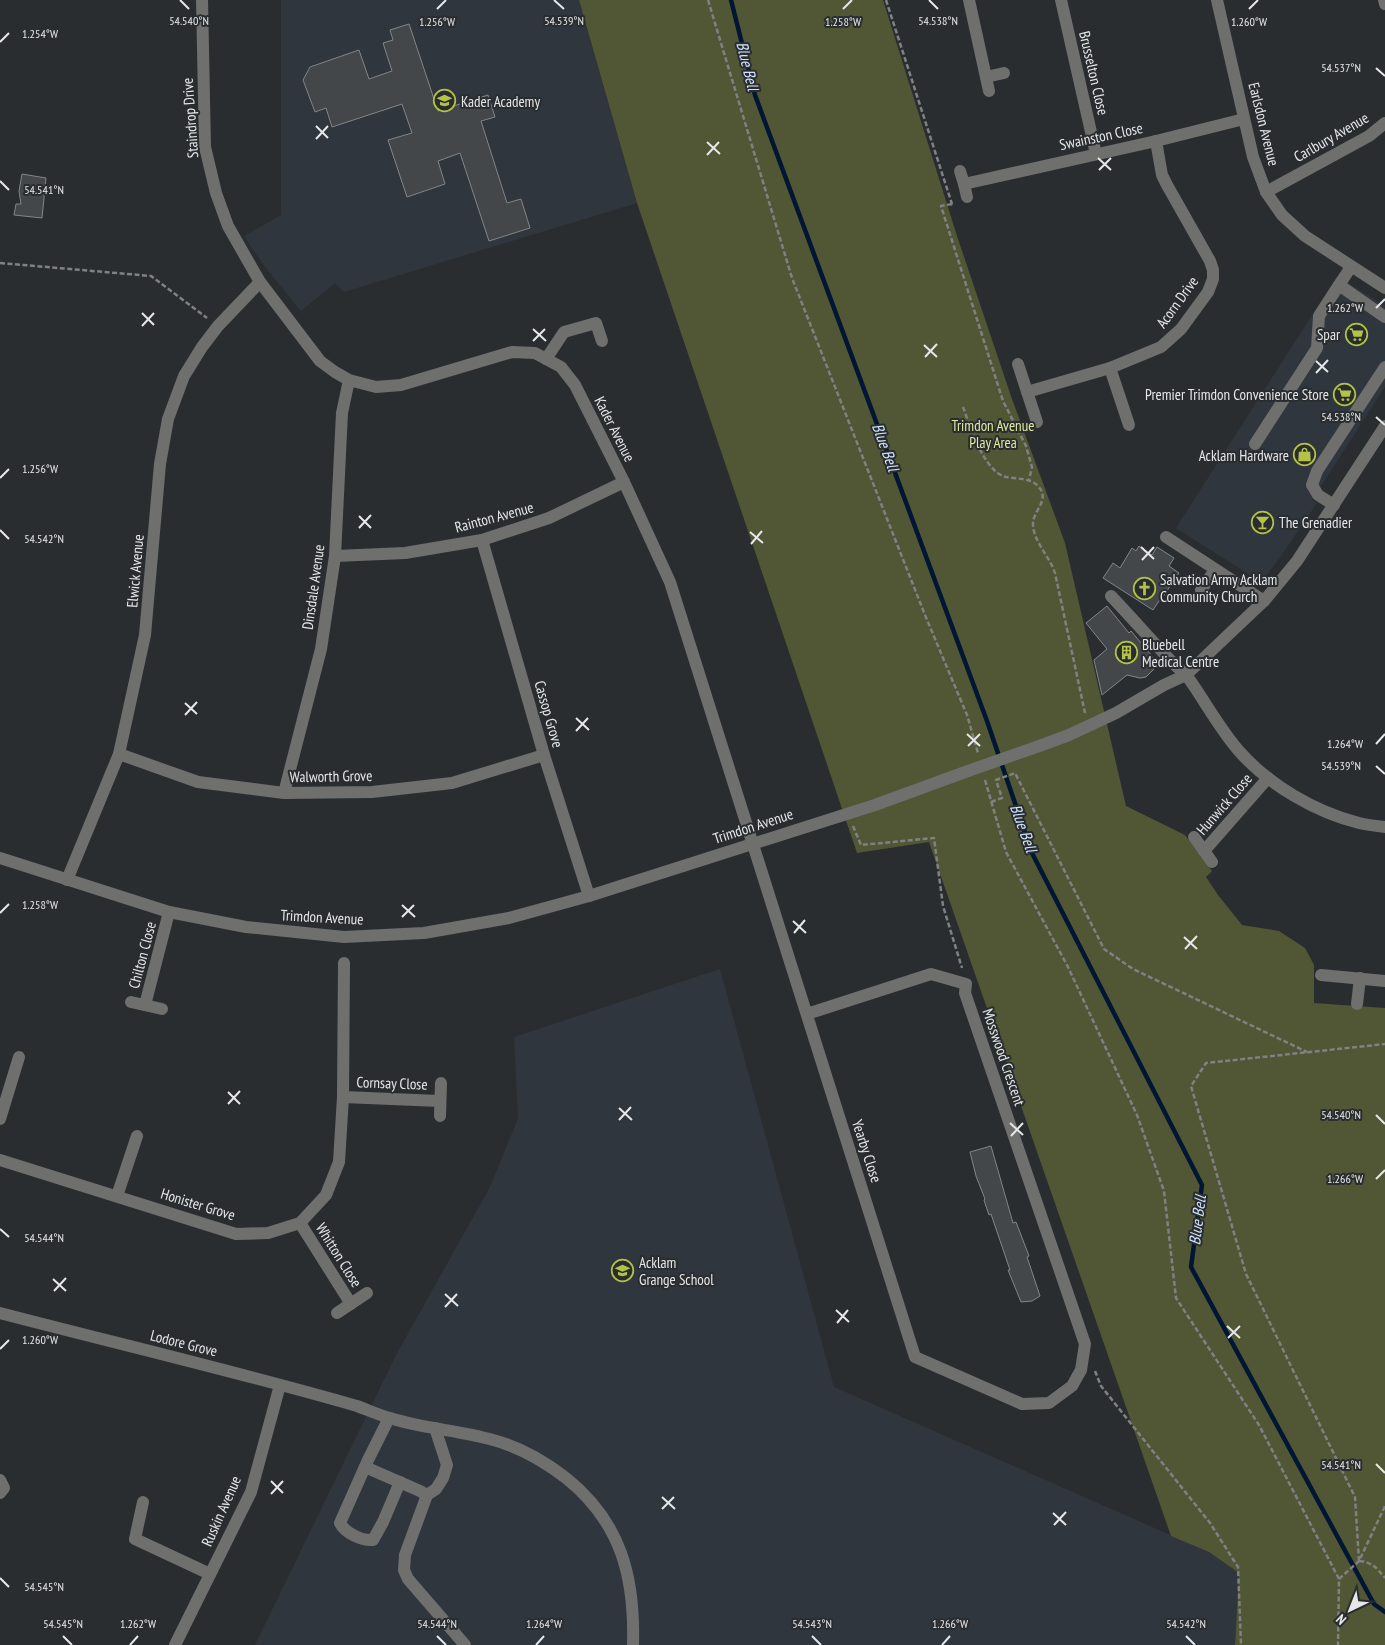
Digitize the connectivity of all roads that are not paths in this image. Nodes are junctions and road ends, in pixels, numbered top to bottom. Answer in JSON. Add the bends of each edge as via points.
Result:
{"nodes":[{"id":1,"x":202,"y":0,"type":"edge"},
{"id":2,"x":969,"y":0,"type":"edge"},
{"id":3,"x":1061,"y":0,"type":"edge"},
{"id":4,"x":1218,"y":0,"type":"edge"},
{"id":5,"x":1384,"y":0,"type":"edge"},
{"id":6,"x":1385,"y":4,"type":"edge"},
{"id":7,"x":1004,"y":73,"type":"dead end"},
{"id":8,"x":986,"y":77,"type":"junction"},
{"id":9,"x":989,"y":91,"type":"dead end"},
{"id":10,"x":1244,"y":119,"type":"junction"},
{"id":11,"x":1385,"y":123,"type":"edge"},
{"id":12,"x":1156,"y":141,"type":"junction"},
{"id":13,"x":1096,"y":154,"type":"junction"},
{"id":14,"x":960,"y":171,"type":"dead end"},
{"id":15,"x":964,"y":184,"type":"junction"},
{"id":16,"x":1266,"y":192,"type":"junction"},
{"id":17,"x":967,"y":197,"type":"road end"},
{"id":18,"x":1351,"y":266,"type":"junction"},
{"id":19,"x":260,"y":282,"type":"junction"},
{"id":20,"x":1339,"y":285,"type":"junction"},
{"id":21,"x":1385,"y":288,"type":"edge"},
{"id":22,"x":1385,"y":317,"type":"edge"},
{"id":23,"x":602,"y":341,"type":"dead end"},
{"id":24,"x":546,"y":359,"type":"junction"},
{"id":25,"x":1018,"y":364,"type":"dead end"},
{"id":26,"x":1385,"y":367,"type":"edge"},
{"id":27,"x":1110,"y":368,"type":"junction"},
{"id":28,"x":350,"y":380,"type":"junction"},
{"id":29,"x":1028,"y":392,"type":"junction"},
{"id":30,"x":1037,"y":422,"type":"dead end"},
{"id":31,"x":1128,"y":425,"type":"dead end"},
{"id":32,"x":1385,"y":426,"type":"edge"},
{"id":33,"x":1255,"y":444,"type":"dead end"},
{"id":34,"x":624,"y":482,"type":"junction"},
{"id":35,"x":1334,"y":505,"type":"junction"},
{"id":36,"x":1166,"y":537,"type":"dead end"},
{"id":37,"x":482,"y":540,"type":"junction"},
{"id":38,"x":335,"y":556,"type":"junction"},
{"id":39,"x":1215,"y":570,"type":"junction"},
{"id":40,"x":1201,"y":590,"type":"dead end"},
{"id":41,"x":1111,"y":596,"type":"dead end"},
{"id":42,"x":1264,"y":602,"type":"junction"},
{"id":43,"x":1186,"y":675,"type":"junction"},
{"id":44,"x":119,"y":754,"type":"junction"},
{"id":45,"x":544,"y":755,"type":"junction"},
{"id":46,"x":1268,"y":778,"type":"junction"},
{"id":47,"x":284,"y":794,"type":"junction"},
{"id":48,"x":1385,"y":827,"type":"edge"},
{"id":49,"x":1194,"y":837,"type":"dead end"},
{"id":50,"x":752,"y":843,"type":"junction"},
{"id":51,"x":1204,"y":852,"type":"junction"},
{"id":52,"x":0,"y":858,"type":"edge"},
{"id":53,"x":1212,"y":862,"type":"dead end"},
{"id":54,"x":67,"y":880,"type":"junction"},
{"id":55,"x":589,"y":896,"type":"junction"},
{"id":56,"x":169,"y":912,"type":"junction"},
{"id":57,"x":344,"y":963,"type":"dead end"},
{"id":58,"x":1321,"y":975,"type":"dead end"},
{"id":59,"x":1360,"y":978,"type":"junction"},
{"id":60,"x":1385,"y":980,"type":"edge"},
{"id":61,"x":131,"y":1002,"type":"dead end"},
{"id":62,"x":1357,"y":1004,"type":"dead end"},
{"id":63,"x":145,"y":1005,"type":"junction"},
{"id":64,"x":162,"y":1009,"type":"dead end"},
{"id":65,"x":807,"y":1014,"type":"junction"},
{"id":66,"x":19,"y":1057,"type":"dead end"},
{"id":67,"x":441,"y":1083,"type":"dead end"},
{"id":68,"x":343,"y":1097,"type":"junction"},
{"id":69,"x":440,"y":1101,"type":"junction"},
{"id":70,"x":440,"y":1116,"type":"dead end"},
{"id":71,"x":0,"y":1119,"type":"edge"},
{"id":72,"x":137,"y":1136,"type":"dead end"},
{"id":73,"x":0,"y":1160,"type":"edge"},
{"id":74,"x":117,"y":1196,"type":"junction"},
{"id":75,"x":300,"y":1223,"type":"junction"},
{"id":76,"x":367,"y":1293,"type":"dead end"},
{"id":77,"x":351,"y":1304,"type":"junction"},
{"id":78,"x":0,"y":1313,"type":"edge"},
{"id":79,"x":338,"y":1313,"type":"dead end"},
{"id":80,"x":280,"y":1385,"type":"junction"},
{"id":81,"x":1022,"y":1404,"type":"joint"},
{"id":82,"x":389,"y":1418,"type":"junction"},
{"id":83,"x":435,"y":1428,"type":"junction"},
{"id":84,"x":365,"y":1467,"type":"junction"},
{"id":85,"x":0,"y":1480,"type":"edge"},
{"id":86,"x":400,"y":1482,"type":"junction"},
{"id":87,"x":0,"y":1493,"type":"edge"},
{"id":88,"x":427,"y":1495,"type":"junction"},
{"id":89,"x":142,"y":1502,"type":"dead end"},
{"id":90,"x":210,"y":1574,"type":"junction"},
{"id":91,"x":175,"y":1645,"type":"edge"},
{"id":92,"x":465,"y":1645,"type":"edge"},
{"id":93,"x":633,"y":1645,"type":"edge"}],
"edges":[{"from":1,"to":19,"type":"street","name":"Staindrop Drive","via":[[205,147],[228,226]]},
{"from":2,"to":8,"type":"street"},
{"from":3,"to":13,"type":"street","name":"Brusselton Close"},
{"from":4,"to":10,"type":"street","name":"Earlsdon Avenue"},
{"from":5,"to":6,"type":"street"},
{"from":7,"to":8,"type":"street"},
{"from":8,"to":9,"type":"street"},
{"from":10,"to":12,"type":"street","name":"Swainston Close"},
{"from":10,"to":16,"type":"street","name":"Earlsdon Avenue"},
{"from":11,"to":16,"type":"street","name":"Carlbury Avenue","via":[[1369,136]]},
{"from":12,"to":13,"type":"street","name":"Swainston Close"},
{"from":12,"to":27,"type":"street","name":"Acorn Drive","via":[[1162,175],[1210,261],[1213,279],[1208,292],[1172,338],[1151,352]]},
{"from":13,"to":15,"type":"street","name":"Swainston Close"},
{"from":14,"to":15,"type":"street"},
{"from":15,"to":17,"type":"street"},
{"from":16,"to":18,"type":"street","name":"Earlsdon Avenue","via":[[1282,215],[1305,236]]},
{"from":18,"to":20,"type":"street"},
{"from":18,"to":21,"type":"street","name":"Earlsdon Avenue"},
{"from":19,"to":28,"type":"street","name":"Kader Avenue","via":[[320,360]]},
{"from":19,"to":44,"type":"street","name":"Elwick Avenue","via":[[202,347],[184,376],[168,420],[160,464],[145,635]]},
{"from":20,"to":22,"type":"street"},
{"from":20,"to":33,"type":"street","via":[[1319,316],[1317,348]]},
{"from":23,"to":24,"type":"street","via":[[596,323],[564,332]]},
{"from":24,"to":28,"type":"street","name":"Kader Avenue","via":[[534,353],[512,352],[401,385],[376,387]]},
{"from":24,"to":34,"type":"street","name":"Kader Avenue","via":[[561,367],[575,385]]},
{"from":25,"to":29,"type":"street"},
{"from":26,"to":35,"type":"street","via":[[1317,471],[1312,485],[1318,495]]},
{"from":27,"to":29,"type":"street","name":"Acorn Drive"},
{"from":27,"to":31,"type":"street"},
{"from":28,"to":38,"type":"street","name":"Dinsdale Avenue","via":[[342,413]]},
{"from":29,"to":30,"type":"street"},
{"from":32,"to":35,"type":"street","name":"Trimdon Avenue"},
{"from":34,"to":37,"type":"street","name":"Rainton Avenue","via":[[549,518]]},
{"from":34,"to":50,"type":"street","name":"Kader Avenue","via":[[670,582]]},
{"from":35,"to":42,"type":"street","name":"Trimdon Avenue","via":[[1297,561]]},
{"from":36,"to":39,"type":"street"},
{"from":37,"to":38,"type":"street","name":"Rainton Avenue","via":[[405,553]]},
{"from":37,"to":45,"type":"street","name":"Cassop Grove"},
{"from":38,"to":47,"type":"street","name":"Dinsdale Avenue","via":[[321,649]]},
{"from":39,"to":40,"type":"street"},
{"from":39,"to":42,"type":"street"},
{"from":41,"to":43,"type":"street"},
{"from":42,"to":43,"type":"street","name":"Trimdon Avenue"},
{"from":43,"to":46,"type":"street","via":[[1239,751]]},
{"from":43,"to":50,"type":"street","name":"Trimdon Avenue","bridge":true,"via":[[1087,727],[1042,745]]},
{"from":44,"to":47,"type":"street","name":"Walworth Grove","via":[[198,782]]},
{"from":44,"to":54,"type":"street","name":"Elwick Avenue"},
{"from":45,"to":47,"type":"street","name":"Walworth Grove","via":[[452,783],[372,792]]},
{"from":45,"to":55,"type":"street","name":"Cassop Grove"},
{"from":46,"to":48,"type":"street","via":[[1329,813]]},
{"from":46,"to":51,"type":"street","name":"Hunwick Close"},
{"from":49,"to":51,"type":"street","name":"Hunwick Close"},
{"from":50,"to":55,"type":"street","name":"Trimdon Avenue"},
{"from":50,"to":65,"type":"street","name":"Yearby Close"},
{"from":51,"to":53,"type":"street","name":"Hunwick Close"},
{"from":52,"to":54,"type":"street","name":"Trimdon Avenue"},
{"from":54,"to":56,"type":"street","name":"Trimdon Avenue"},
{"from":55,"to":56,"type":"street","name":"Trimdon Avenue","via":[[509,918],[424,933],[344,938],[246,927]]},
{"from":56,"to":63,"type":"street","name":"Chilton Close"},
{"from":57,"to":68,"type":"street","name":"Honister Grove"},
{"from":58,"to":59,"type":"street"},
{"from":59,"to":60,"type":"street"},
{"from":59,"to":62,"type":"street"},
{"from":61,"to":63,"type":"street","name":"Chilton Close"},
{"from":63,"to":64,"type":"street","name":"Chilton Close"},
{"from":65,"to":81,"type":"street","name":"Yearby Close","via":[[915,1357]]},
{"from":65,"to":81,"type":"street","name":"Mosswood Crescent","via":[[931,974],[966,984],[965,993],[1085,1344],[1081,1370],[1072,1386],[1049,1403]]},
{"from":66,"to":71,"type":"street"},
{"from":67,"to":69,"type":"street","name":"Cornsay Close"},
{"from":68,"to":69,"type":"street","name":"Cornsay Close"},
{"from":68,"to":75,"type":"street","name":"Honister Grove","via":[[338,1162],[326,1195]]},
{"from":69,"to":70,"type":"street","name":"Cornsay Close"},
{"from":72,"to":74,"type":"street"},
{"from":73,"to":74,"type":"street","name":"Honister Grove"},
{"from":74,"to":75,"type":"street","name":"Honister Grove","via":[[236,1234],[268,1233]]},
{"from":75,"to":77,"type":"street","name":"Whitton Close"},
{"from":76,"to":77,"type":"street","name":"Whitton Close"},
{"from":77,"to":79,"type":"street","name":"Whitton Close"},
{"from":78,"to":80,"type":"street","name":"Lodore Grove"},
{"from":80,"to":82,"type":"street","name":"Lodore Grove"},
{"from":80,"to":90,"type":"street","name":"Ruskin Avenue","via":[[251,1492]]},
{"from":82,"to":83,"type":"street","name":"Lodore Grove"},
{"from":82,"to":84,"type":"street"},
{"from":83,"to":88,"type":"street","via":[[447,1465],[436,1489]]},
{"from":83,"to":93,"type":"street","name":"Lodore Grove","via":[[494,1440],[521,1450],[541,1460],[587,1497],[618,1542],[632,1599]]},
{"from":84,"to":86,"type":"street"},
{"from":84,"to":86,"type":"street","via":[[340,1523],[342,1528],[366,1541],[375,1537]]},
{"from":85,"to":87,"type":"street","via":[[4,1488]]},
{"from":86,"to":88,"type":"street"},
{"from":88,"to":92,"type":"street","via":[[405,1555],[404,1570],[408,1580]]},
{"from":89,"to":90,"type":"street","via":[[135,1539]]},
{"from":90,"to":91,"type":"street","name":"Ruskin Avenue"}]}
